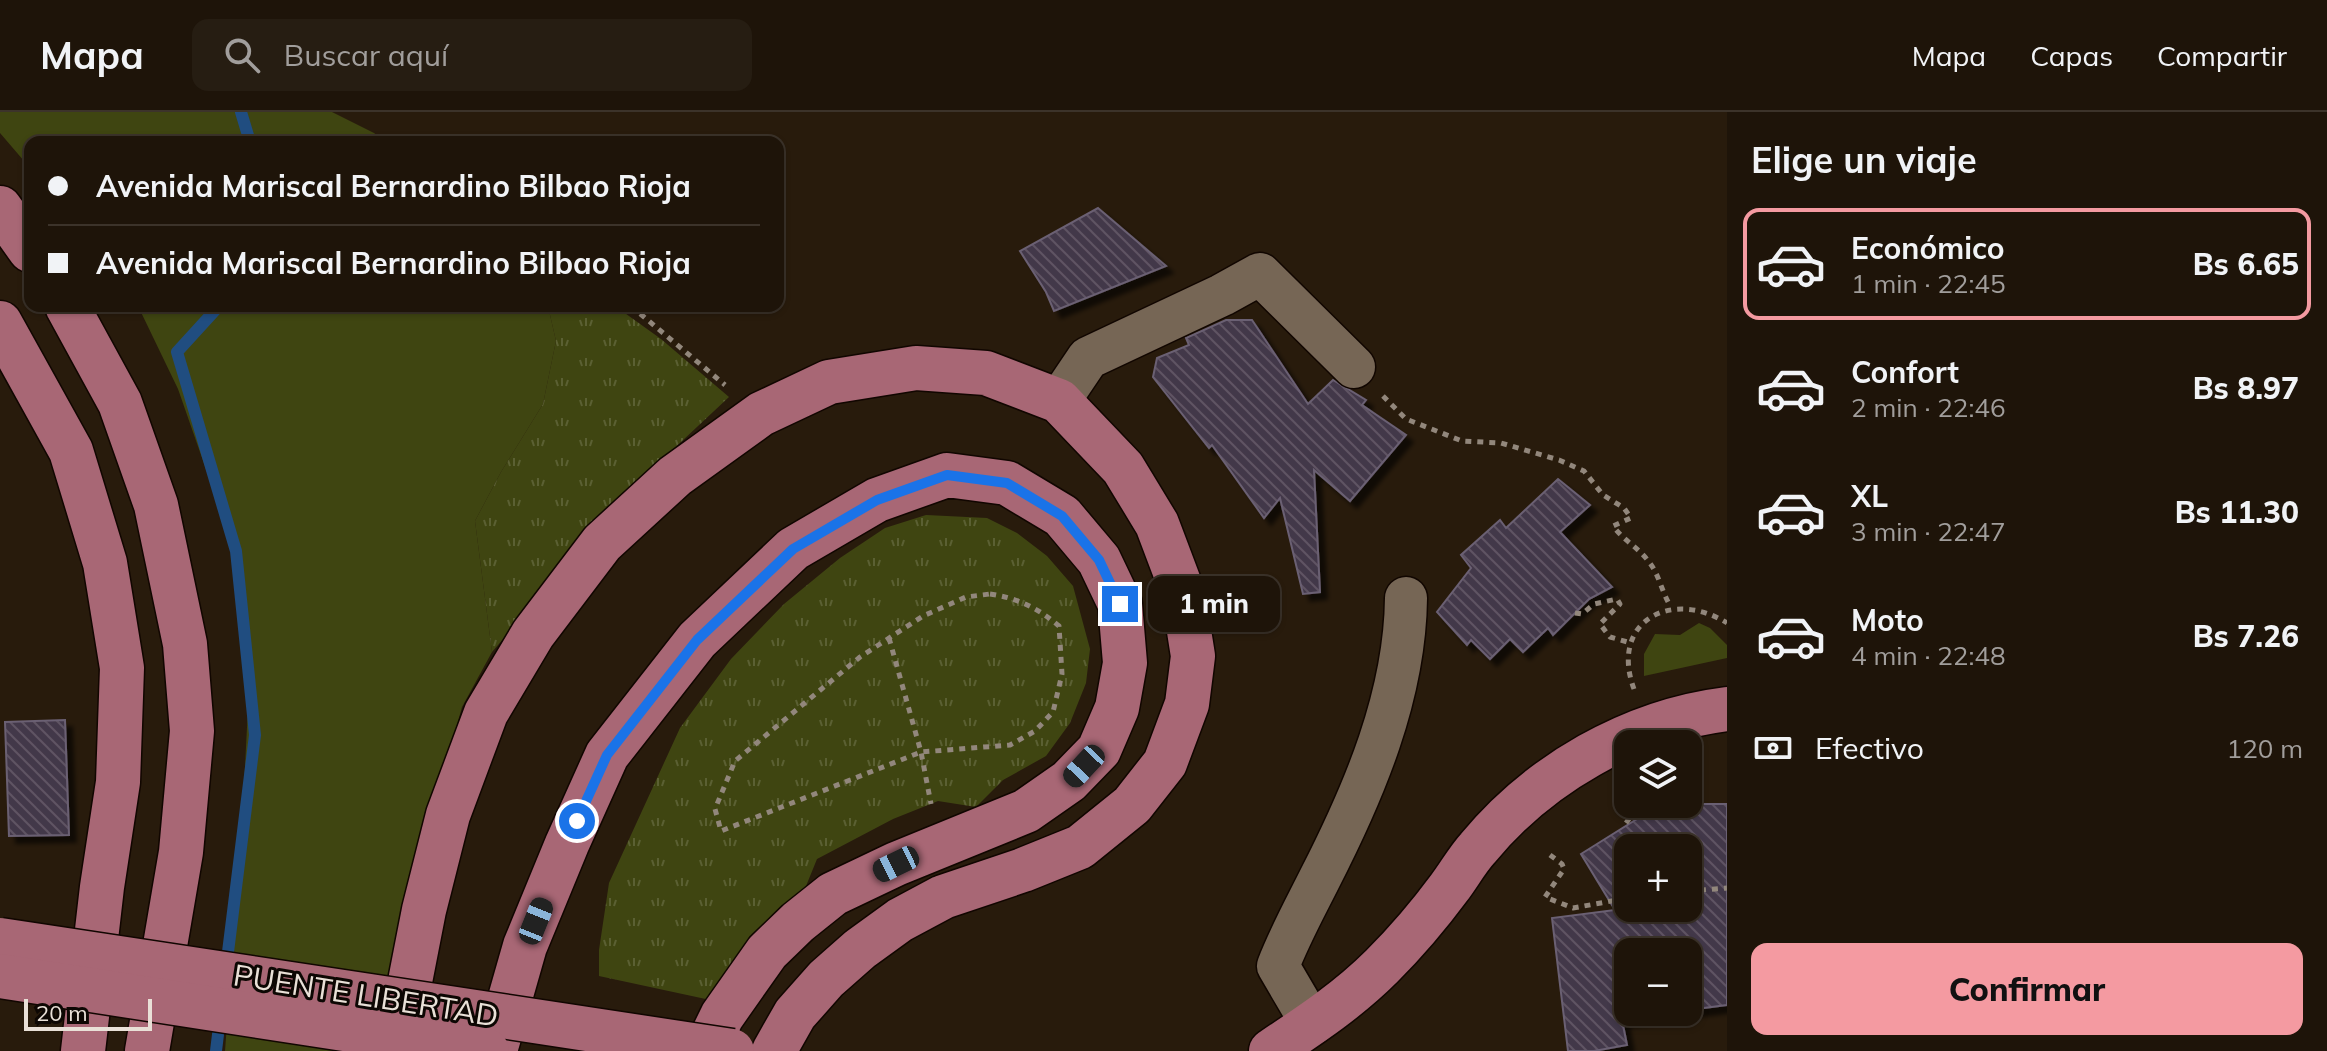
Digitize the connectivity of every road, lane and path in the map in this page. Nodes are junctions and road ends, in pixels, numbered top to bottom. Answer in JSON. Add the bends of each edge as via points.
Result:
{"nodes":[{"id":1,"x":0,"y":208,"type":"edge"},
{"id":2,"x":24,"y":242,"type":"edge"},
{"id":3,"x":70,"y":312,"type":"edge"},
{"id":4,"x":638,"y":312,"type":"edge"},
{"id":5,"x":0,"y":323,"type":"edge"},
{"id":6,"x":1354,"y":367,"type":"joint"},
{"id":7,"x":1059,"y":401,"type":"junction"},
{"id":8,"x":761,"y":414,"type":"junction"},
{"id":9,"x":1406,"y":598,"type":"dead end"},
{"id":10,"x":1671,"y":607,"type":"junction"},
{"id":11,"x":1575,"y":613,"type":"dead end"},
{"id":12,"x":1727,"y":623,"type":"edge"},
{"id":13,"x":889,"y":638,"type":"junction"},
{"id":14,"x":1727,"y":709,"type":"edge"},
{"id":15,"x":921,"y":752,"type":"junction"},
{"id":16,"x":1629,"y":818,"type":"edge"},
{"id":17,"x":1626,"y":823,"type":"dead end"},
{"id":18,"x":1550,"y":855,"type":"dead end"},
{"id":19,"x":1727,"y":888,"type":"edge"},
{"id":20,"x":1702,"y":890,"type":"edge"},
{"id":21,"x":1614,"y":901,"type":"edge"},
{"id":22,"x":0,"y":940,"type":"edge"},
{"id":23,"x":0,"y":976,"type":"edge"},
{"id":24,"x":1312,"y":1024,"type":"junction"},
{"id":25,"x":83,"y":1051,"type":"edge"},
{"id":26,"x":147,"y":1051,"type":"edge"},
{"id":27,"x":397,"y":1051,"type":"edge"},
{"id":28,"x":487,"y":1051,"type":"edge"},
{"id":29,"x":495,"y":1051,"type":"edge"},
{"id":30,"x":705,"y":1051,"type":"edge"},
{"id":31,"x":732,"y":1051,"type":"edge"},
{"id":32,"x":774,"y":1051,"type":"edge"},
{"id":33,"x":1271,"y":1051,"type":"edge"}],
"edges":[{"from":1,"to":2,"type":"main road"},
{"from":3,"to":26,"type":"main road","via":[[120,403],[156,505],[185,644],[192,731],[183,837]]},
{"from":4,"to":8,"type":"path"},
{"from":5,"to":25,"type":"main road","via":[[71,451],[105,563],[122,668],[118,782]]},
{"from":6,"to":7,"type":"street","via":[[1260,274],[1088,358]]},
{"from":6,"to":10,"type":"path","via":[[1406,419],[1462,441],[1501,443],[1584,471],[1631,518],[1613,526],[1651,563]]},
{"from":7,"to":8,"type":"main road","via":[[986,373],[916,368],[829,382]]},
{"from":7,"to":32,"type":"main road","via":[[1123,468],[1157,524],[1183,593],[1193,656],[1187,704],[1165,763],[1132,805],[1080,847],[943,897],[860,949],[795,1014]]},
{"from":8,"to":27,"type":"main road","via":[[675,476],[602,543],[533,634],[486,713],[448,815]]},
{"from":9,"to":24,"type":"street","via":[[1403,653],[1382,732],[1278,966]]},
{"from":10,"to":11,"type":"path","via":[[1646,620],[1631,643],[1610,637],[1600,624],[1620,604],[1617,599]]},
{"from":10,"to":12,"type":"path","via":[[1702,609]]},
{"from":13,"to":15,"type":"path"},
{"from":13,"to":15,"type":"path","via":[[966,597],[990,594],[1039,609],[1059,626],[1062,674],[1053,712],[1035,731],[1010,745]]},
{"from":13,"to":15,"type":"path","via":[[735,761],[715,809],[721,831]]},
{"from":14,"to":24,"type":"main road","via":[[1662,722],[1615,741],[1544,784],[1475,850],[1383,965]]},
{"from":16,"to":17,"type":"path"},
{"from":18,"to":21,"type":"path","via":[[1564,869],[1545,897],[1573,908]]},
{"from":19,"to":20,"type":"path"},
{"from":22,"to":31,"type":"main road","name":"PUENTE LIBERTAD","bridge":true},
{"from":23,"to":28,"type":"main road","name":"PUENTE LIBERTAD","bridge":true},
{"from":24,"to":33,"type":"main road"},
{"from":29,"to":30,"type":"main road","via":[[525,946],[607,755],[697,640],[793,549],[877,500],[947,475],[1007,483],[1062,516],[1099,560],[1120,604],[1125,663],[1117,708],[1099,750],[1069,781],[1026,811],[833,894],[767,952],[722,1016]]}]}
